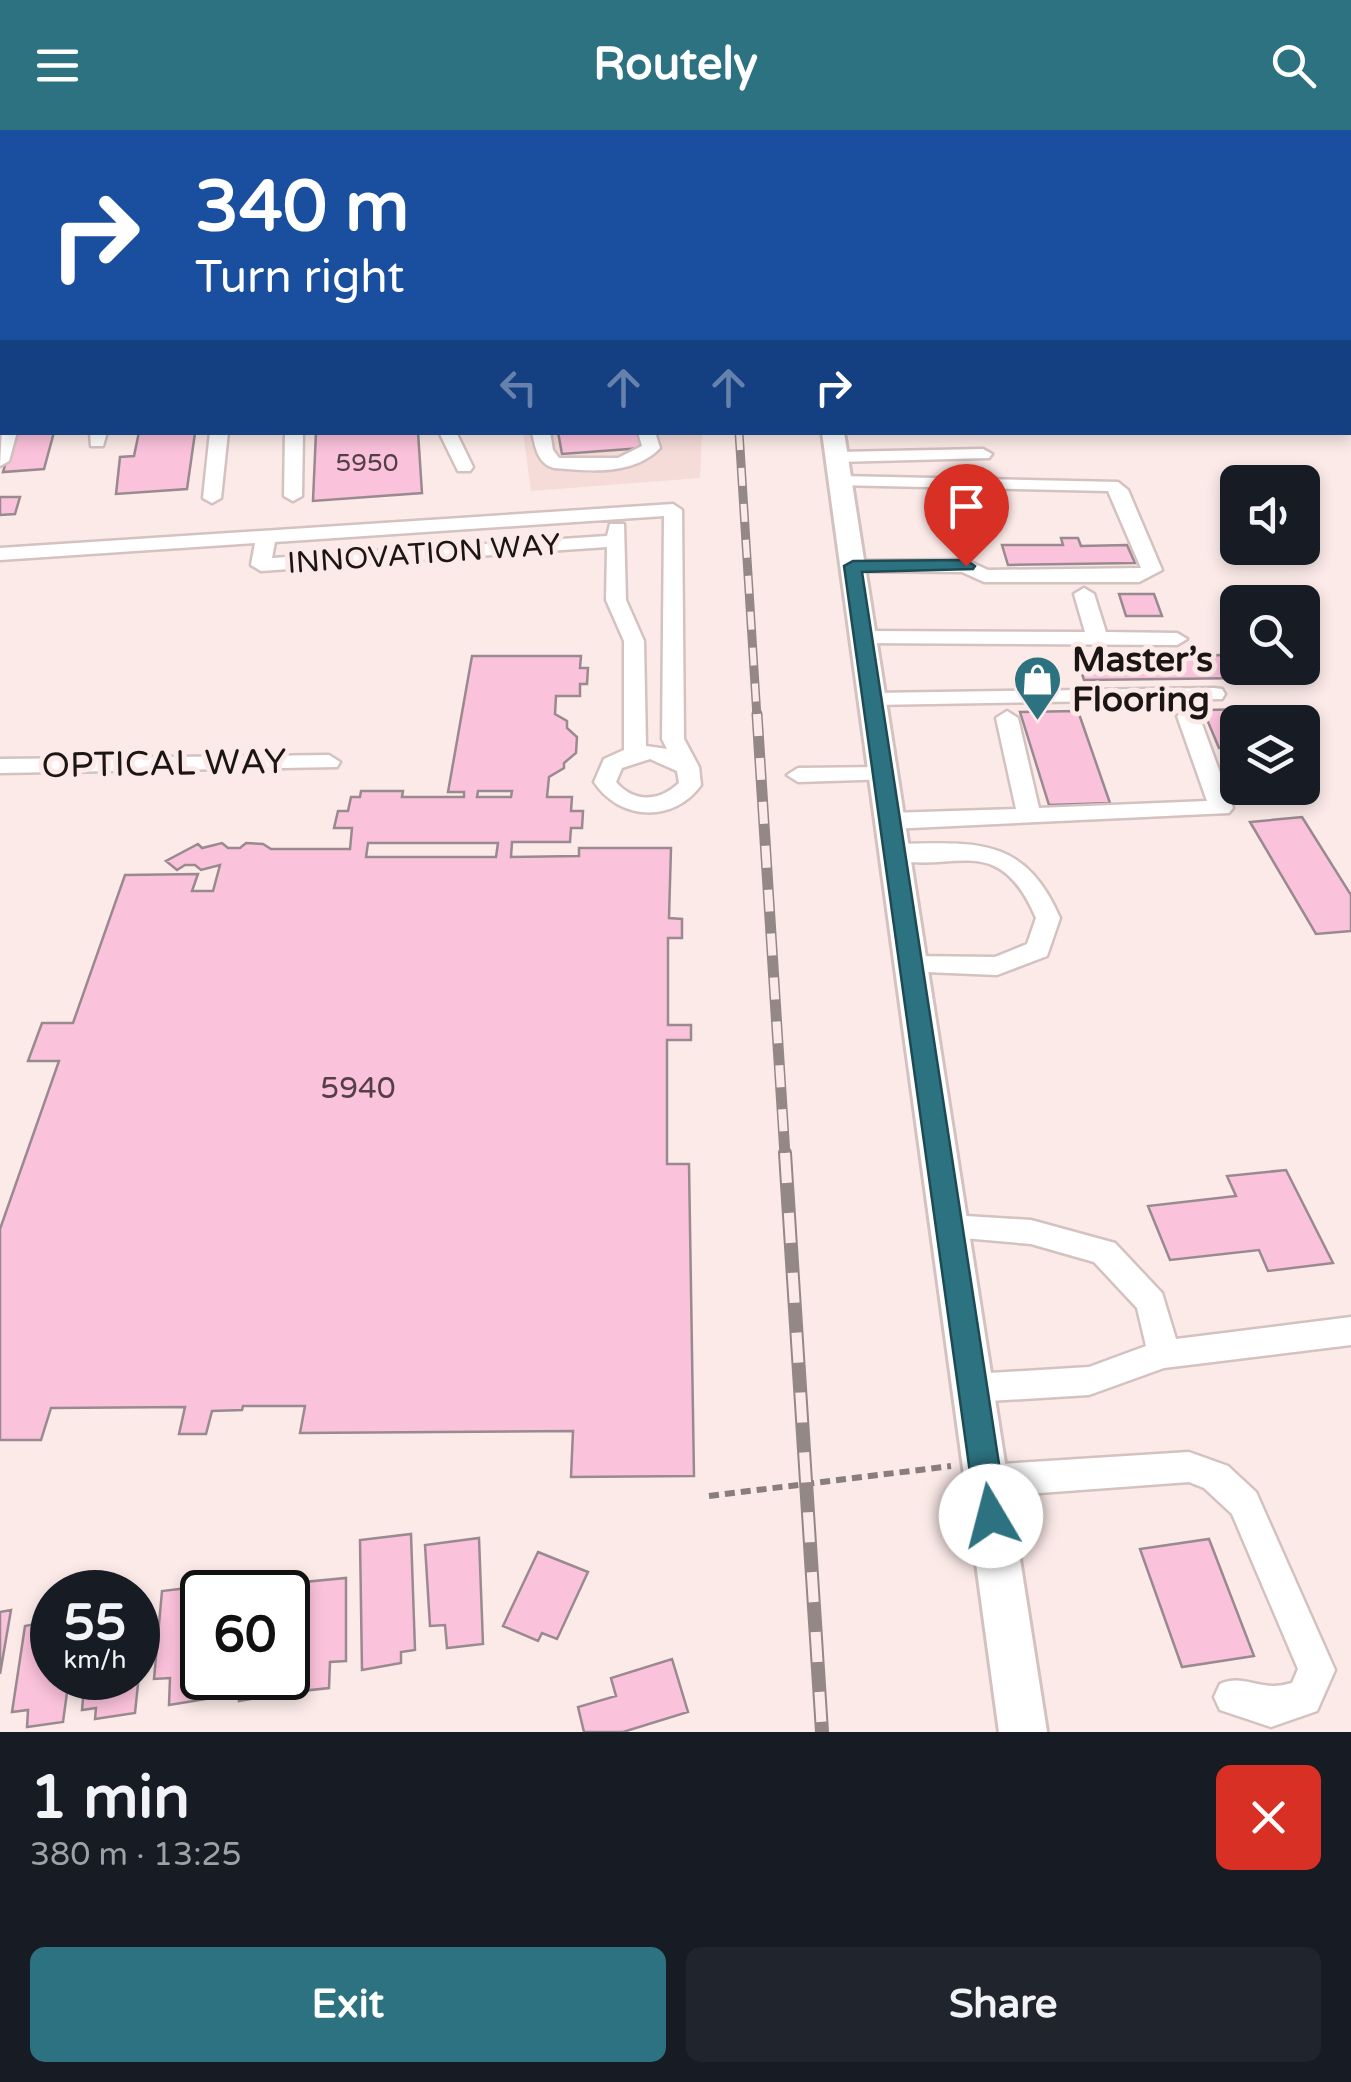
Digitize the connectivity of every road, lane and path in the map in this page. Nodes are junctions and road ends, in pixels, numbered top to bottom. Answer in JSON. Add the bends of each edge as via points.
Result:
{"nodes":[{"id":1,"x":8,"y":435,"type":"edge"},
{"id":2,"x":219,"y":435,"type":"edge"},
{"id":3,"x":294,"y":435,"type":"edge"},
{"id":4,"x":448,"y":435,"type":"edge"},
{"id":5,"x":541,"y":435,"type":"edge"},
{"id":6,"x":647,"y":435,"type":"edge"},
{"id":7,"x":983,"y":454,"type":"dead end"},
{"id":8,"x":836,"y":457,"type":"edge"},
{"id":9,"x":0,"y":461,"type":"edge"},
{"id":10,"x":464,"y":467,"type":"dead end"},
{"id":11,"x":294,"y":496,"type":"dead end"},
{"id":12,"x":212,"y":498,"type":"dead end"},
{"id":13,"x":618,"y":513,"type":"junction"},
{"id":14,"x":266,"y":536,"type":"junction"},
{"id":15,"x":617,"y":541,"type":"junction"},
{"id":16,"x":0,"y":554,"type":"edge"},
{"id":17,"x":853,"y":566,"type":"junction"},
{"id":18,"x":1084,"y":594,"type":"dead end"},
{"id":19,"x":863,"y":636,"type":"junction"},
{"id":20,"x":1097,"y":638,"type":"junction"},
{"id":21,"x":1177,"y":639,"type":"dead end"},
{"id":22,"x":1214,"y":694,"type":"dead end"},
{"id":23,"x":872,"y":700,"type":"junction"},
{"id":24,"x":1188,"y":716,"type":"dead end"},
{"id":25,"x":1007,"y":718,"type":"dead end"},
{"id":26,"x":635,"y":753,"type":"junction"},
{"id":27,"x":328,"y":762,"type":"dead end"},
{"id":28,"x":0,"y":766,"type":"edge"},
{"id":29,"x":696,"y":773,"type":"junction"},
{"id":30,"x":884,"y":774,"type":"junction"},
{"id":31,"x":798,"y":775,"type":"dead end"},
{"id":32,"x":1030,"y":816,"type":"junction"},
{"id":33,"x":893,"y":836,"type":"junction"},
{"id":34,"x":911,"y":965,"type":"junction"},
{"id":35,"x":950,"y":1228,"type":"junction"},
{"id":36,"x":1351,"y":1331,"type":"edge"},
{"id":37,"x":1164,"y":1354,"type":"junction"},
{"id":38,"x":972,"y":1388,"type":"junction"},
{"id":39,"x":985,"y":1472,"type":"junction"},
{"id":40,"x":710,"y":1496,"type":"dead end"},
{"id":41,"x":1233,"y":1697,"type":"dead end"},
{"id":42,"x":1022,"y":1732,"type":"edge"}],
"edges":[{"from":1,"to":9,"type":"street"},
{"from":2,"to":12,"type":"street"},
{"from":3,"to":11,"type":"street"},
{"from":4,"to":10,"type":"street"},
{"from":5,"to":6,"type":"street","via":[[554,464],[582,464],[641,457],[650,448]]},
{"from":7,"to":8,"type":"street"},
{"from":8,"to":17,"type":"main road"},
{"from":8,"to":17,"type":"street","via":[[1112,486],[1152,570],[1140,576],[984,576],[966,566]]},
{"from":13,"to":14,"type":"street","name":"INNOVATION WAY"},
{"from":13,"to":15,"type":"street"},
{"from":13,"to":29,"type":"street","name":"INNOVATION WAY","via":[[673,510],[673,739]]},
{"from":14,"to":15,"type":"street","name":"INNOVATION WAY","via":[[260,565]]},
{"from":14,"to":16,"type":"street","name":"INNOVATION WAY"},
{"from":15,"to":26,"type":"street","via":[[616,600],[634,641]]},
{"from":17,"to":19,"type":"main road"},
{"from":18,"to":20,"type":"street"},
{"from":19,"to":20,"type":"street"},
{"from":19,"to":23,"type":"main road"},
{"from":20,"to":21,"type":"street"},
{"from":22,"to":23,"type":"street"},
{"from":23,"to":30,"type":"main road"},
{"from":24,"to":32,"type":"street","via":[[1221,808]]},
{"from":25,"to":32,"type":"street"},
{"from":26,"to":29,"type":"street","via":[[661,753]]},
{"from":26,"to":29,"type":"street","via":[[612,764],[605,776],[610,791],[626,802],[674,800]]},
{"from":27,"to":28,"type":"street","name":"OPTICAL WAY"},
{"from":30,"to":31,"type":"street"},
{"from":30,"to":33,"type":"main road"},
{"from":32,"to":33,"type":"street"},
{"from":33,"to":34,"type":"main road"},
{"from":33,"to":34,"type":"street","via":[[1006,862],[1030,882],[1048,918],[1038,950],[997,966]]},
{"from":34,"to":35,"type":"main road"},
{"from":35,"to":37,"type":"street","via":[[1031,1232],[1104,1252],[1150,1302]]},
{"from":35,"to":38,"type":"main road"},
{"from":36,"to":37,"type":"street"},
{"from":37,"to":38,"type":"street","via":[[1089,1380]]},
{"from":38,"to":39,"type":"main road"},
{"from":39,"to":40,"type":"path"},
{"from":39,"to":41,"type":"street","via":[[1189,1467],[1216,1477],[1244,1503],[1317,1670],[1304,1698],[1271,1708]]},
{"from":39,"to":42,"type":"main road"}]}
